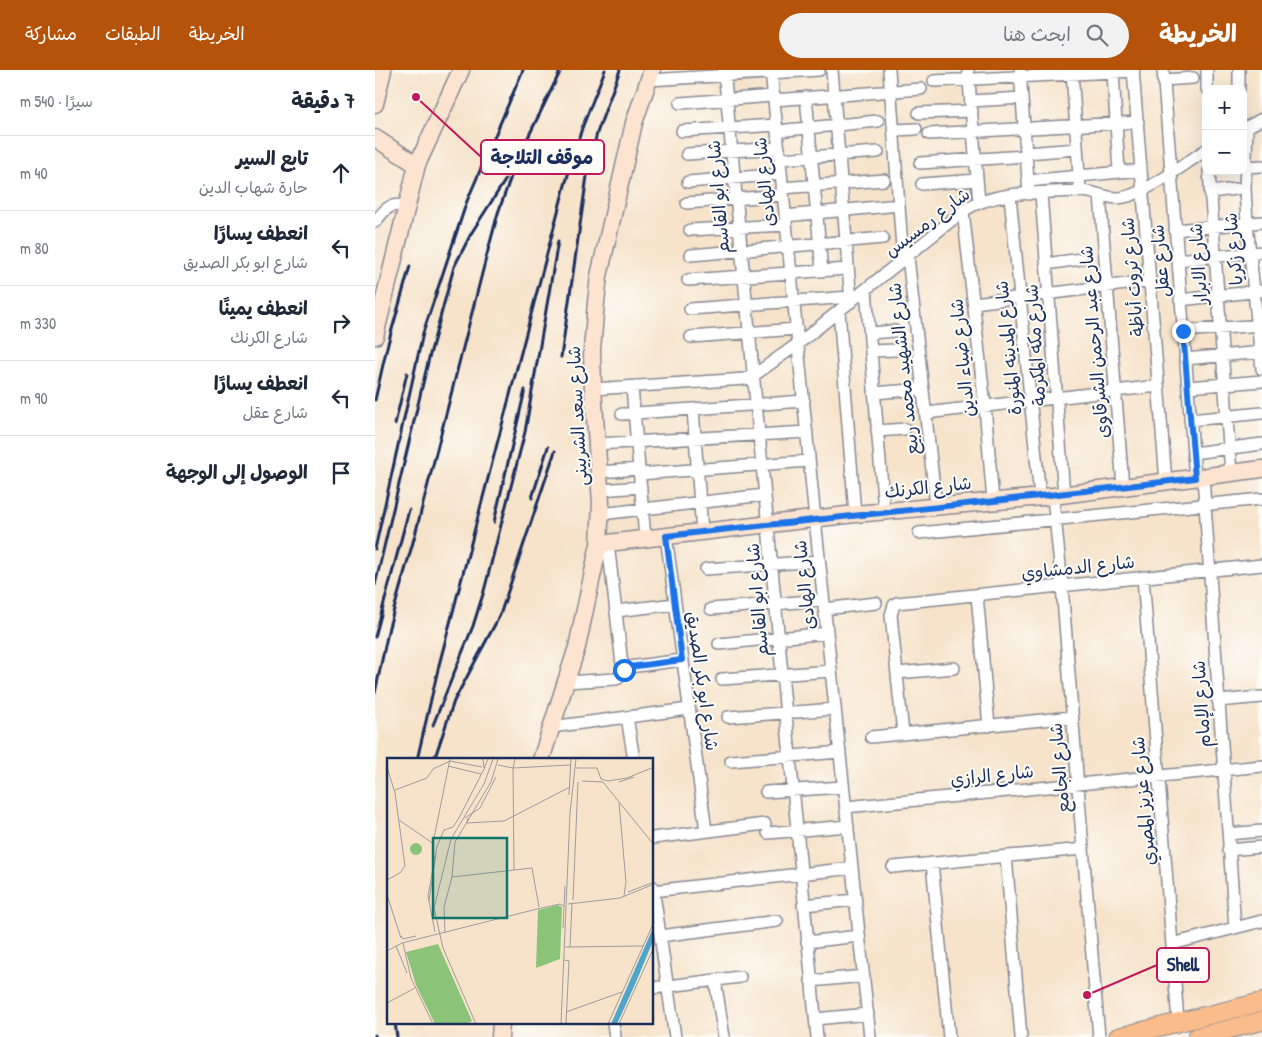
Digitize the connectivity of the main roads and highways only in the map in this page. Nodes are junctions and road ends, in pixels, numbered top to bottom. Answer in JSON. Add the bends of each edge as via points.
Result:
{"nodes":[{"id":1,"x":383,"y":70,"type":"edge"},
{"id":2,"x":461,"y":70,"type":"edge"},
{"id":3,"x":650,"y":75,"type":"edge"},
{"id":4,"x":375,"y":104,"type":"edge"},
{"id":5,"x":375,"y":138,"type":"edge"},
{"id":6,"x":417,"y":165,"type":"junction"},
{"id":7,"x":375,"y":336,"type":"edge"},
{"id":8,"x":1262,"y":470,"type":"edge"},
{"id":9,"x":603,"y":543,"type":"junction"},
{"id":10,"x":542,"y":758,"type":"edge"},
{"id":11,"x":1262,"y":1002,"type":"edge"},
{"id":12,"x":1262,"y":1021,"type":"edge"},
{"id":13,"x":501,"y":1024,"type":"edge"},
{"id":14,"x":501,"y":1037,"type":"edge"},
{"id":15,"x":1118,"y":1037,"type":"edge"},
{"id":16,"x":1197,"y":1037,"type":"edge"}],
"edges":[{"from":1,"to":4,"type":"main road"},
{"from":2,"to":6,"type":"main road"},
{"from":3,"to":9,"type":"main road","name":"شارع سعد الشربينى","via":[[634,123],[599,276],[592,350]]},
{"from":5,"to":6,"type":"main road"},
{"from":6,"to":7,"type":"main road"},
{"from":8,"to":9,"type":"main road","name":"شارع الكرنك","via":[[1052,496],[855,514]]},
{"from":9,"to":10,"type":"main road","name":"شارع سعد الشربينى","via":[[566,682]]},
{"from":11,"to":15,"type":"main road"},
{"from":12,"to":16,"type":"main road"},
{"from":13,"to":14,"type":"main road"}]}
